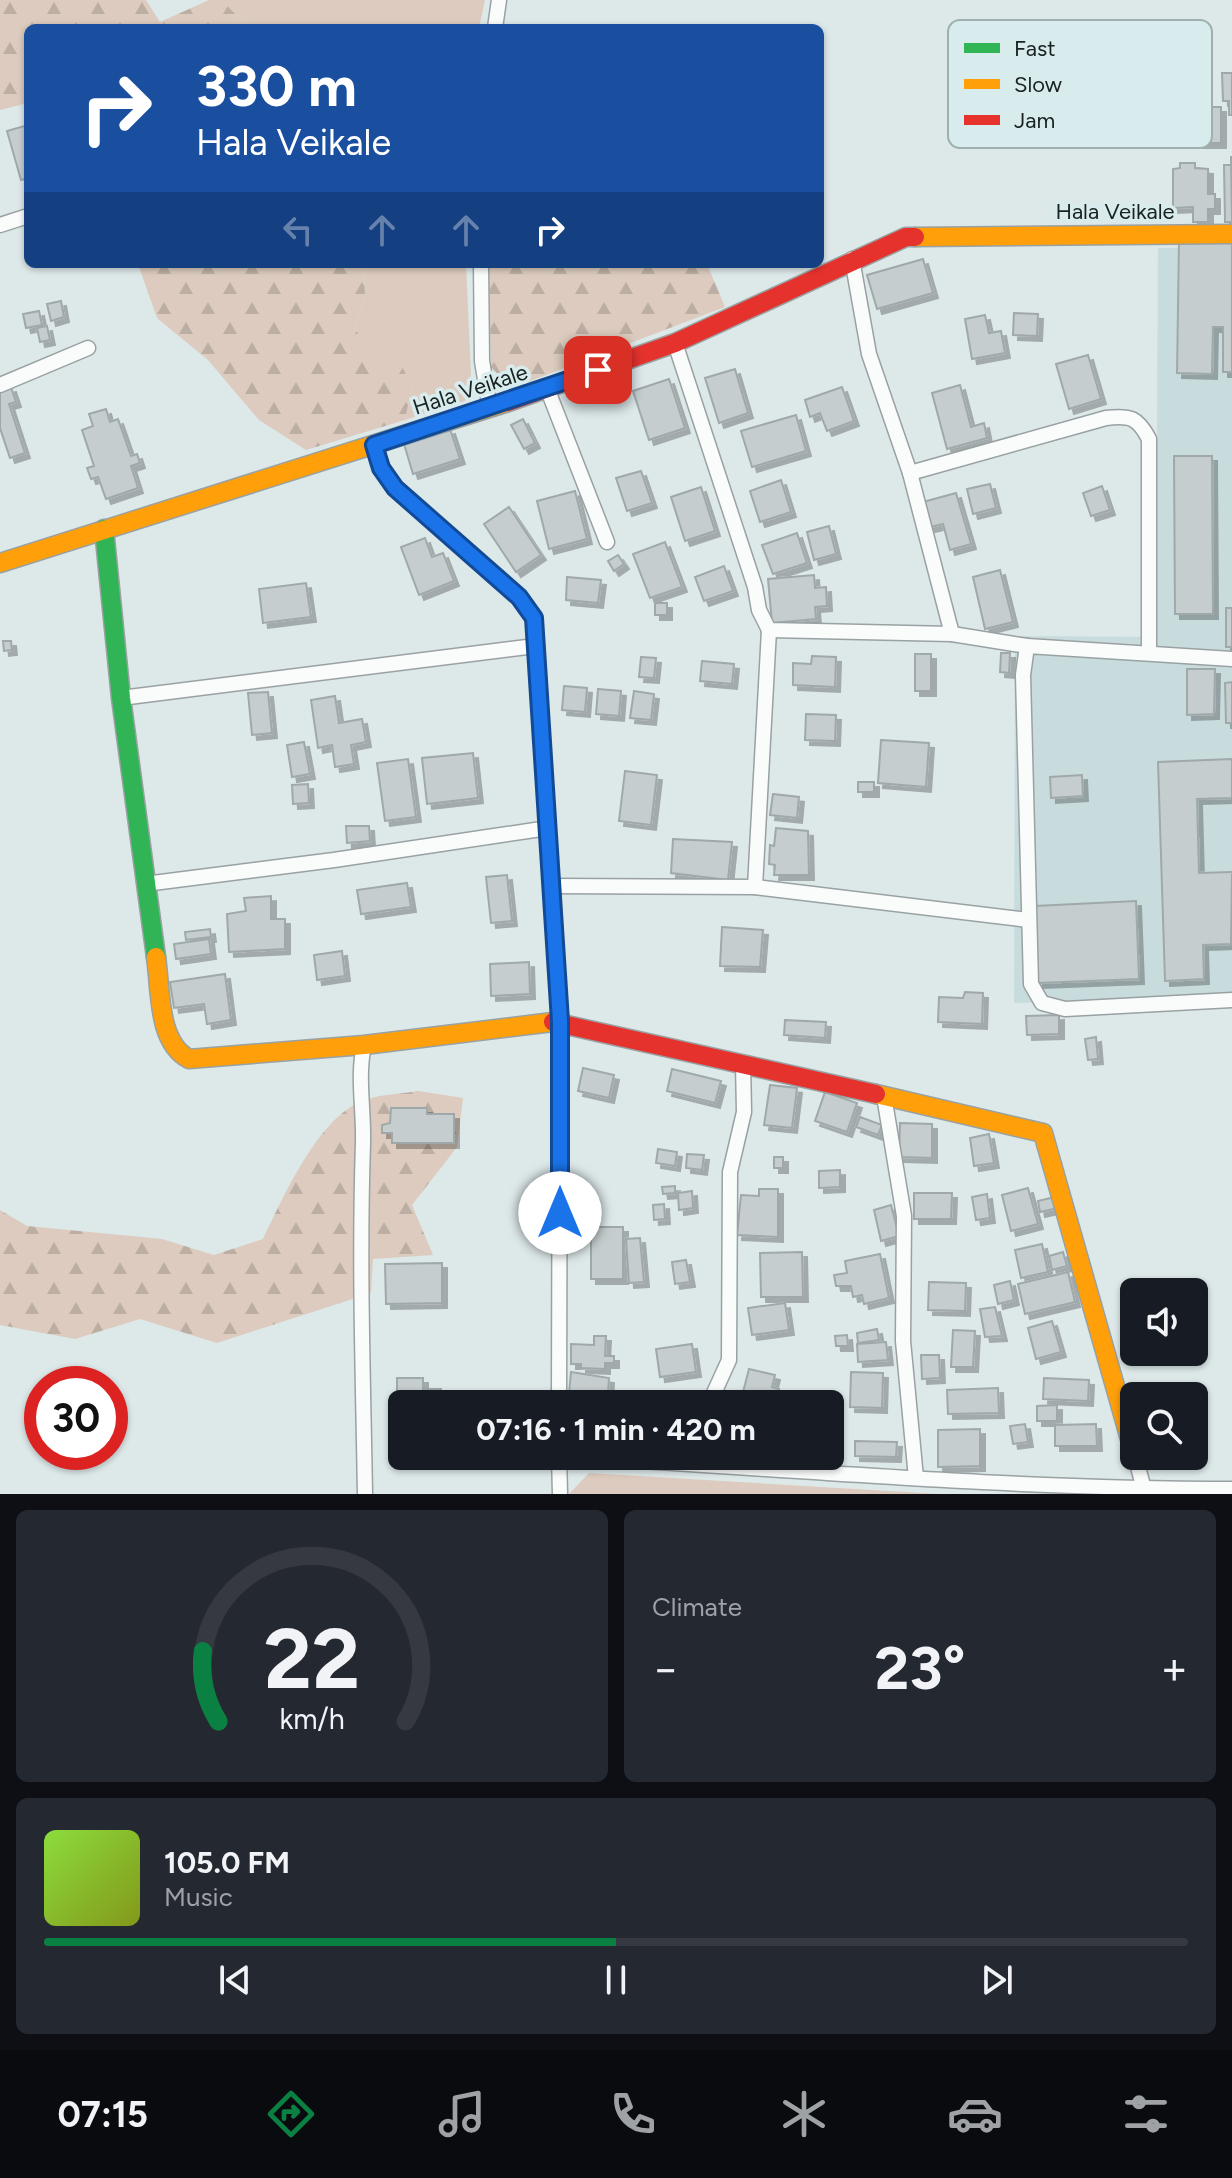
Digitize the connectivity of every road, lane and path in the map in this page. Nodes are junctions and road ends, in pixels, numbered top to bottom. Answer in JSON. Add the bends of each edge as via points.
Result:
{"nodes":[{"id":1,"x":499,"y":0,"type":"edge"},
{"id":2,"x":496,"y":24,"type":"edge"},
{"id":3,"x":24,"y":217,"type":"edge"},
{"id":4,"x":0,"y":225,"type":"edge"},
{"id":5,"x":1232,"y":234,"type":"edge"},
{"id":6,"x":852,"y":259,"type":"junction"},
{"id":7,"x":481,"y":268,"type":"edge"},
{"id":8,"x":675,"y":343,"type":"junction"},
{"id":9,"x":88,"y":348,"type":"dead end"},
{"id":10,"x":0,"y":385,"type":"edge"},
{"id":11,"x":547,"y":388,"type":"junction"},
{"id":12,"x":490,"y":409,"type":"junction"},
{"id":13,"x":374,"y":445,"type":"junction"},
{"id":14,"x":910,"y":473,"type":"junction"},
{"id":15,"x":104,"y":529,"type":"junction"},
{"id":16,"x":607,"y":542,"type":"dead end"},
{"id":17,"x":0,"y":563,"type":"edge"},
{"id":18,"x":769,"y":630,"type":"junction"},
{"id":19,"x":952,"y":634,"type":"junction"},
{"id":20,"x":535,"y":646,"type":"junction"},
{"id":21,"x":1027,"y":646,"type":"junction"},
{"id":22,"x":1149,"y":653,"type":"junction"},
{"id":23,"x":1232,"y":659,"type":"edge"},
{"id":24,"x":121,"y":698,"type":"junction"},
{"id":25,"x":548,"y":828,"type":"junction"},
{"id":26,"x":145,"y":884,"type":"junction"},
{"id":27,"x":552,"y":886,"type":"junction"},
{"id":28,"x":755,"y":887,"type":"junction"},
{"id":29,"x":1028,"y":920,"type":"junction"},
{"id":30,"x":1232,"y":1000,"type":"edge"},
{"id":31,"x":560,"y":1021,"type":"junction"},
{"id":32,"x":364,"y":1045,"type":"junction"},
{"id":33,"x":743,"y":1063,"type":"junction"},
{"id":34,"x":884,"y":1096,"type":"junction"},
{"id":35,"x":559,"y":1390,"type":"edge"},
{"id":36,"x":715,"y":1390,"type":"edge"},
{"id":37,"x":1120,"y":1405,"type":"edge"},
{"id":38,"x":560,"y":1470,"type":"edge"},
{"id":39,"x":813,"y":1470,"type":"edge"},
{"id":40,"x":1138,"y":1470,"type":"edge"},
{"id":41,"x":916,"y":1478,"type":"junction"},
{"id":42,"x":1144,"y":1489,"type":"junction"},
{"id":43,"x":1232,"y":1489,"type":"edge"},
{"id":44,"x":365,"y":1494,"type":"edge"},
{"id":45,"x":560,"y":1494,"type":"edge"}],
"edges":[{"from":1,"to":2,"type":"street"},
{"from":3,"to":4,"type":"street"},
{"from":5,"to":6,"type":"street","name":"Hala Veikale","via":[[906,237]]},
{"from":6,"to":8,"type":"street","name":"Hala Veikale"},
{"from":6,"to":14,"type":"street","via":[[869,354]]},
{"from":7,"to":12,"type":"street","via":[[482,361]]},
{"from":8,"to":11,"type":"street","name":"Hala Veikale"},
{"from":8,"to":18,"type":"street"},
{"from":9,"to":10,"type":"street"},
{"from":11,"to":12,"type":"street","name":"Hala Veikale"},
{"from":11,"to":16,"type":"street"},
{"from":12,"to":13,"type":"street","name":"Hala Veikale"},
{"from":13,"to":15,"type":"street","name":"Hala Veikale"},
{"from":13,"to":20,"type":"street","via":[[395,488],[519,597],[534,618]]},
{"from":14,"to":19,"type":"street"},
{"from":14,"to":22,"type":"street","via":[[1106,418],[1139,421],[1149,439]]},
{"from":15,"to":17,"type":"street","name":"Hala Veikale"},
{"from":15,"to":24,"type":"street"},
{"from":18,"to":19,"type":"street"},
{"from":18,"to":28,"type":"street"},
{"from":19,"to":21,"type":"street"},
{"from":20,"to":24,"type":"street"},
{"from":20,"to":25,"type":"street"},
{"from":21,"to":22,"type":"street"},
{"from":21,"to":29,"type":"street","via":[[1023,675]]},
{"from":22,"to":23,"type":"street"},
{"from":24,"to":26,"type":"street"},
{"from":25,"to":26,"type":"street"},
{"from":25,"to":27,"type":"street"},
{"from":26,"to":32,"type":"street","via":[[167,1035],[176,1052],[189,1059]]},
{"from":27,"to":28,"type":"street"},
{"from":27,"to":31,"type":"street"},
{"from":28,"to":29,"type":"street"},
{"from":29,"to":30,"type":"street","via":[[1031,984],[1042,1003],[1065,1009]]},
{"from":31,"to":32,"type":"street"},
{"from":31,"to":33,"type":"street"},
{"from":31,"to":35,"type":"street"},
{"from":32,"to":44,"type":"street","via":[[359,1068],[364,1112],[359,1264]]},
{"from":33,"to":34,"type":"street"},
{"from":33,"to":36,"type":"street","via":[[744,1112],[730,1172],[729,1360]]},
{"from":34,"to":37,"type":"street","via":[[1043,1133]]},
{"from":34,"to":41,"type":"street","via":[[904,1216],[903,1341]]},
{"from":38,"to":45,"type":"street"},
{"from":39,"to":41,"type":"street"},
{"from":40,"to":42,"type":"street"},
{"from":41,"to":42,"type":"street"},
{"from":42,"to":43,"type":"street"}]}
